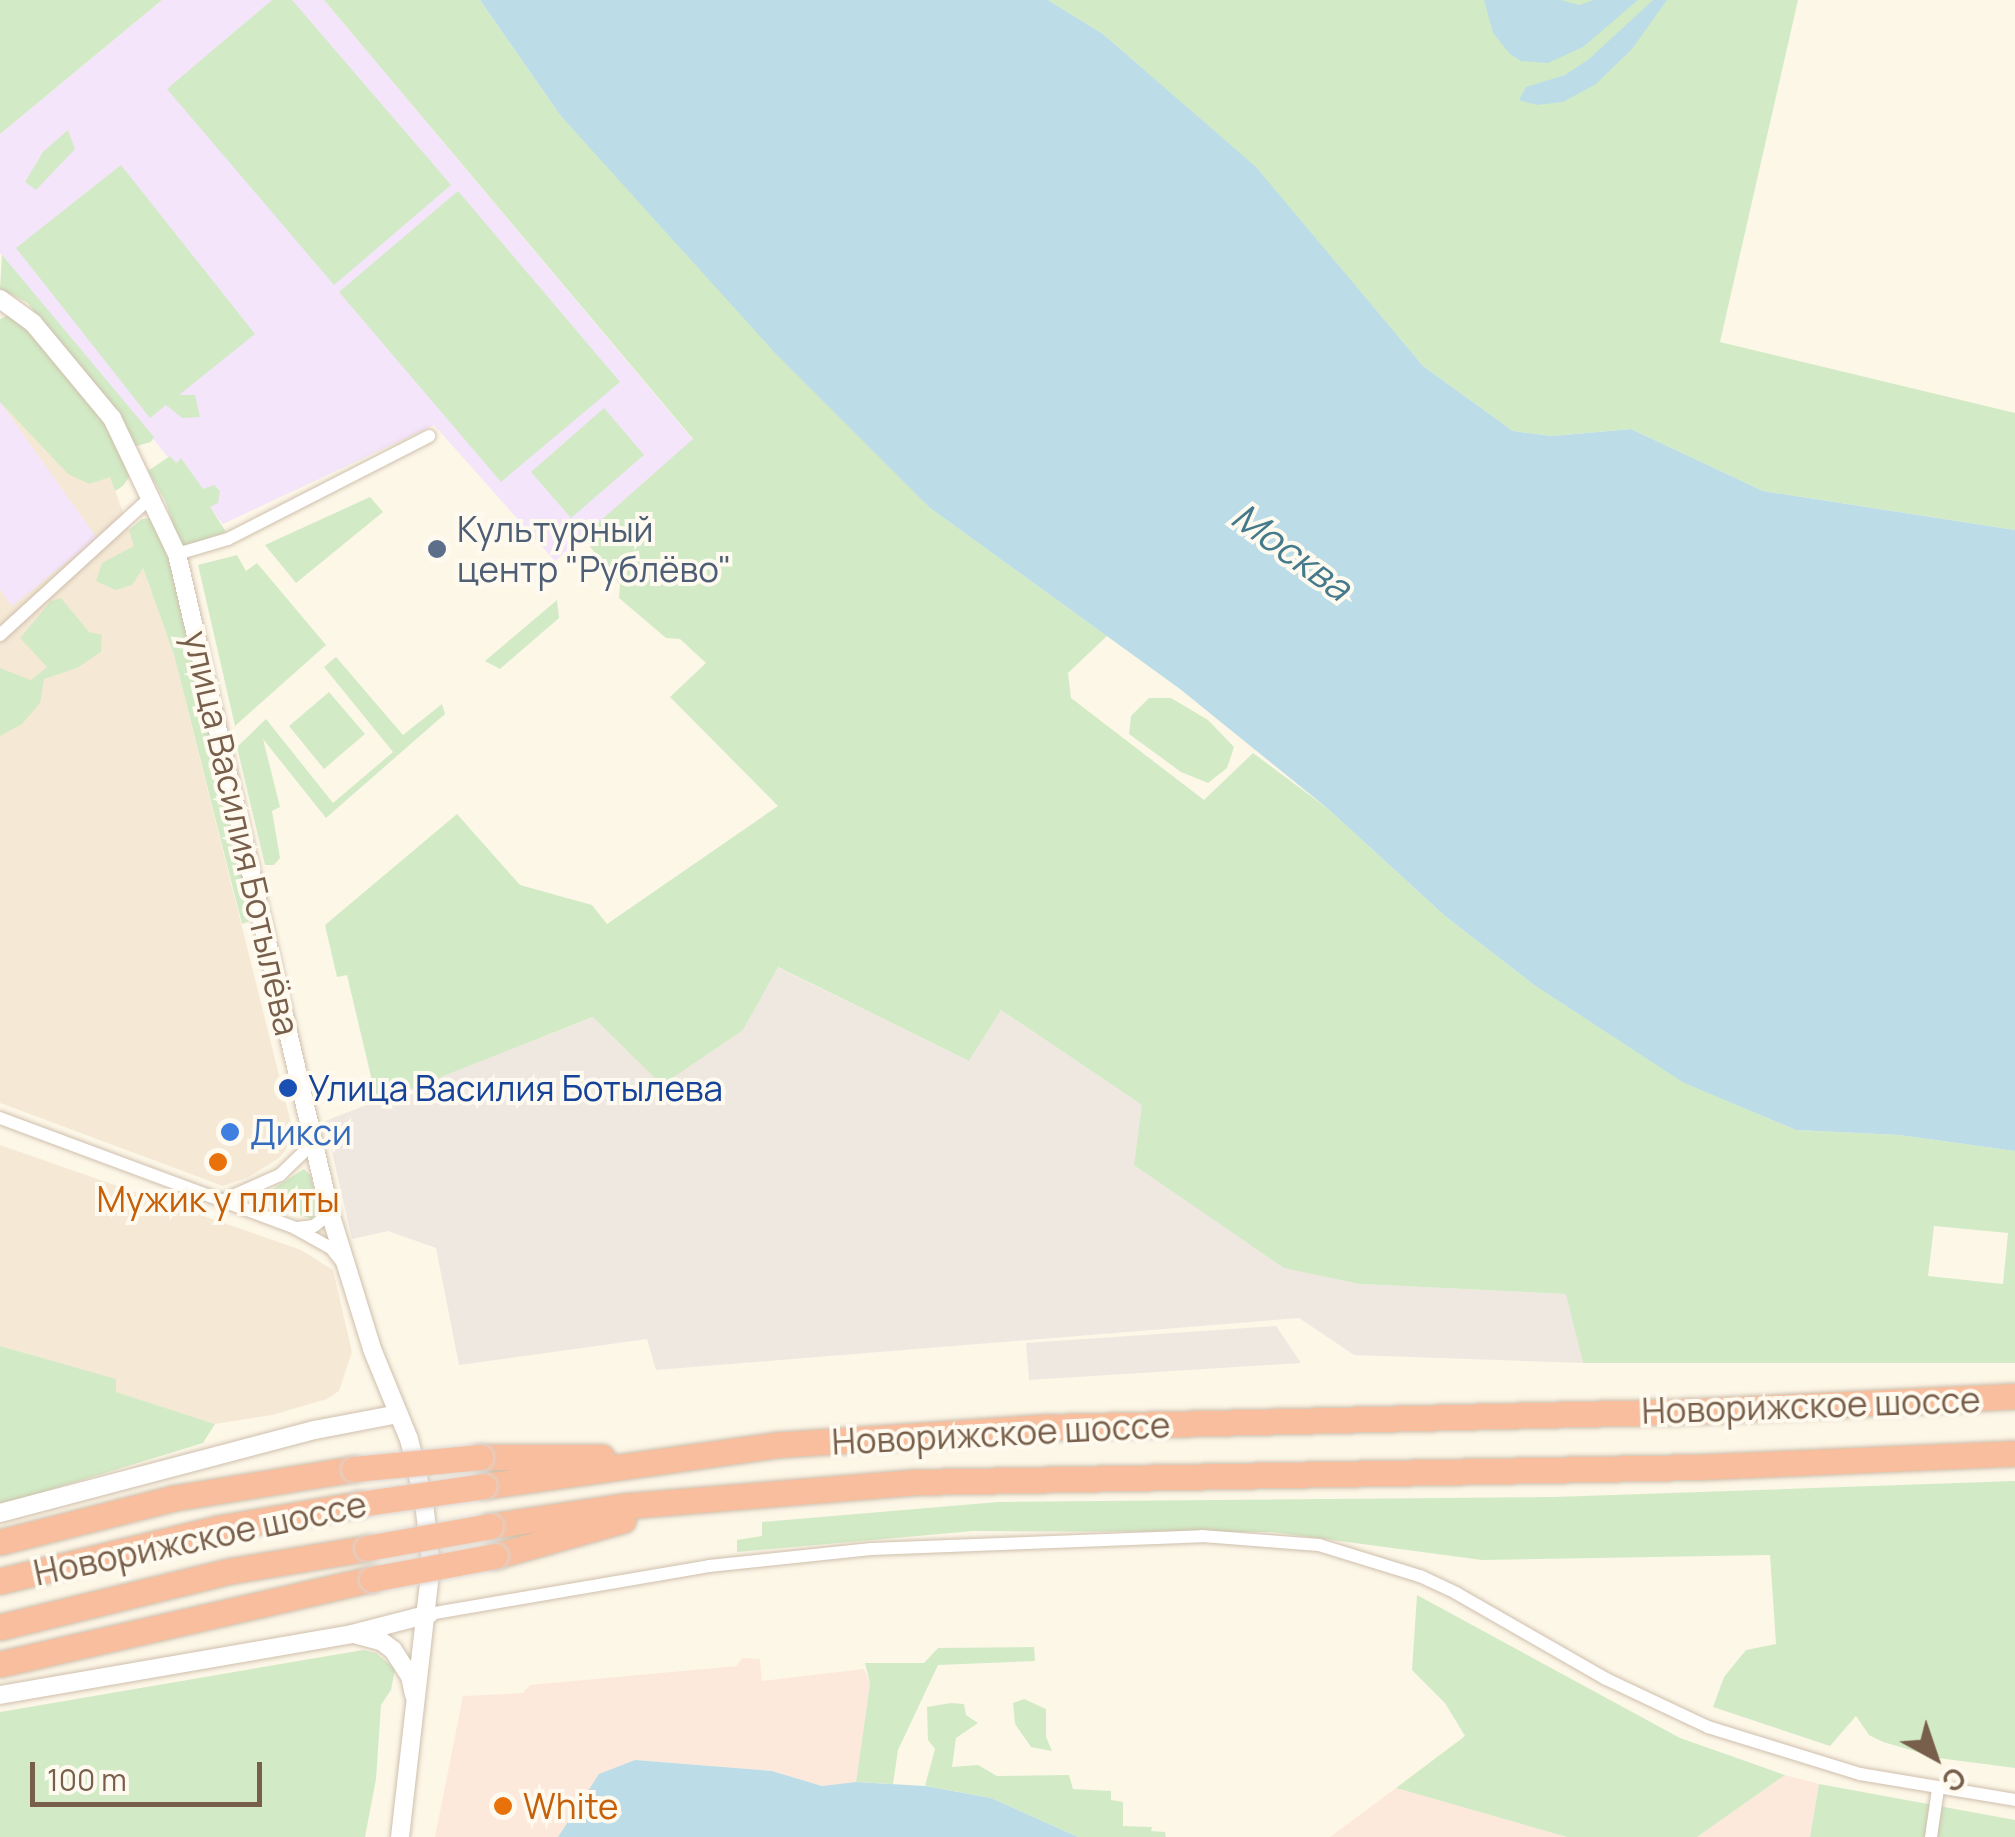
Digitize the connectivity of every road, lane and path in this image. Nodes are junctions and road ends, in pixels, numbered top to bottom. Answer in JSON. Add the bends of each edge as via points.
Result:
{"nodes":[{"id":1,"x":1,"y":301,"type":"edge"},
{"id":2,"x":428,"y":436,"type":"dead end"},
{"id":3,"x":152,"y":496,"type":"junction"},
{"id":4,"x":177,"y":554,"type":"junction"},
{"id":5,"x":0,"y":635,"type":"edge"},
{"id":6,"x":0,"y":1118,"type":"edge"},
{"id":7,"x":313,"y":1143,"type":"junction"},
{"id":8,"x":223,"y":1200,"type":"junction"},
{"id":9,"x":330,"y":1213,"type":"junction"},
{"id":10,"x":295,"y":1228,"type":"junction"},
{"id":11,"x":344,"y":1266,"type":"junction"},
{"id":12,"x":2015,"y":1396,"type":"edge"},
{"id":13,"x":398,"y":1414,"type":"junction"},
{"id":14,"x":2015,"y":1453,"type":"edge"},
{"id":15,"x":687,"y":1457,"type":"junction"},
{"id":16,"x":695,"y":1500,"type":"junction"},
{"id":17,"x":0,"y":1513,"type":"edge"},
{"id":18,"x":0,"y":1542,"type":"edge"},
{"id":19,"x":0,"y":1581,"type":"edge"},
{"id":20,"x":429,"y":1614,"type":"junction"},
{"id":21,"x":0,"y":1627,"type":"edge"},
{"id":22,"x":352,"y":1634,"type":"junction"},
{"id":23,"x":0,"y":1664,"type":"edge"},
{"id":24,"x":0,"y":1695,"type":"edge"},
{"id":25,"x":418,"y":1710,"type":"junction"},
{"id":26,"x":1938,"y":1788,"type":"junction"},
{"id":27,"x":2015,"y":1800,"type":"edge"},
{"id":28,"x":400,"y":1837,"type":"edge"},
{"id":29,"x":1931,"y":1837,"type":"edge"}],
"edges":[{"from":1,"to":3,"type":"street","name":"улица Василия Ботылёва","via":[[33,324],[112,418]]},
{"from":2,"to":4,"type":"street","via":[[228,539]]},
{"from":3,"to":4,"type":"street","name":"улица Василия Ботылёва"},
{"from":3,"to":5,"type":"street"},
{"from":4,"to":7,"type":"street","name":"улица Василия Ботылёва"},
{"from":6,"to":8,"type":"street"},
{"from":7,"to":8,"type":"street","via":[[280,1175]]},
{"from":7,"to":9,"type":"street","name":"улица Василия Ботылёва"},
{"from":8,"to":10,"type":"street"},
{"from":9,"to":10,"type":"street","via":[[314,1226]]},
{"from":9,"to":11,"type":"street","name":"улица Василия Ботылёва"},
{"from":10,"to":11,"type":"street","via":[[331,1248]]},
{"from":11,"to":13,"type":"street","name":"улица Василия Ботылёва"},
{"from":12,"to":15,"type":"highway","name":"Новорижское шоссе","via":[[1047,1427]]},
{"from":13,"to":17,"type":"street"},
{"from":13,"to":20,"type":"street","name":"улица Василия Ботылёва","via":[[424,1502]]},
{"from":14,"to":16,"type":"highway","name":"Новорижское шоссе","via":[[1699,1467],[1039,1477]]},
{"from":15,"to":18,"type":"highway","bridge":true,"via":[[480,1457],[354,1470],[174,1498]]},
{"from":15,"to":19,"type":"highway","name":"Новорижское шоссе","bridge":true,"via":[[219,1528]]},
{"from":16,"to":21,"type":"highway","name":"Новорижское шоссе","bridge":true,"via":[[230,1570]]},
{"from":16,"to":23,"type":"highway","bridge":true,"via":[[495,1556]]},
{"from":20,"to":22,"type":"street"},
{"from":20,"to":25,"type":"street","name":"улица Василия Ботылёва"},
{"from":20,"to":26,"type":"street","via":[[709,1566],[870,1549],[1202,1536],[1300,1542],[1420,1576],[1708,1727],[1812,1762]]},
{"from":22,"to":24,"type":"street"},
{"from":22,"to":25,"type":"street","via":[[393,1650],[410,1676]]},
{"from":25,"to":28,"type":"street","name":"улица Василия Ботылёва"},
{"from":26,"to":27,"type":"street"},
{"from":26,"to":29,"type":"street"}]}
